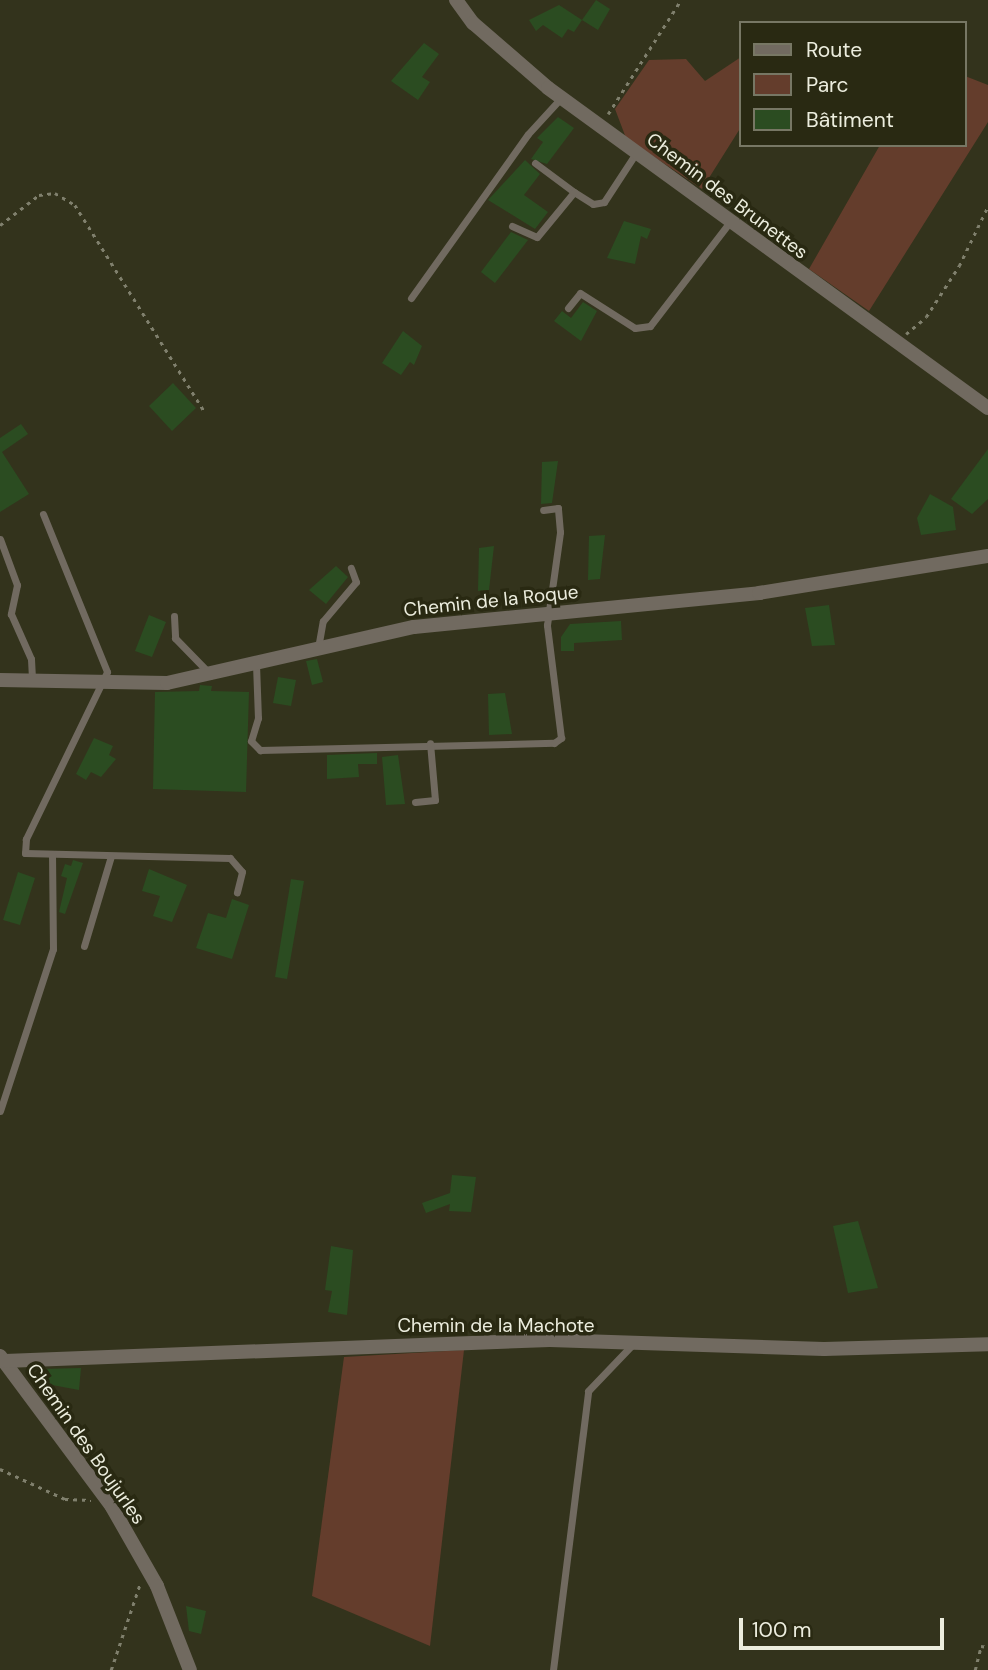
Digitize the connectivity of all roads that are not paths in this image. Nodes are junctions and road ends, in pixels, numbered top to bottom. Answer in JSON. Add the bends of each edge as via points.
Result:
{"nodes":[{"id":1,"x":456,"y":0,"type":"edge"},
{"id":2,"x":561,"y":98,"type":"junction"},
{"id":3,"x":637,"y":152,"type":"junction"},
{"id":4,"x":535,"y":163,"type":"dead end"},
{"id":5,"x":574,"y":192,"type":"junction"},
{"id":6,"x":729,"y":223,"type":"junction"},
{"id":7,"x":512,"y":226,"type":"dead end"},
{"id":8,"x":411,"y":299,"type":"dead end"},
{"id":9,"x":568,"y":308,"type":"dead end"},
{"id":10,"x":988,"y":408,"type":"edge"},
{"id":11,"x":543,"y":510,"type":"dead end"},
{"id":12,"x":43,"y":514,"type":"dead end"},
{"id":13,"x":0,"y":539,"type":"edge"},
{"id":14,"x":988,"y":556,"type":"edge"},
{"id":15,"x":352,"y":568,"type":"dead end"},
{"id":16,"x":550,"y":613,"type":"junction"},
{"id":17,"x":174,"y":616,"type":"dead end"},
{"id":18,"x":318,"y":648,"type":"junction"},
{"id":19,"x":256,"y":664,"type":"junction"},
{"id":20,"x":211,"y":676,"type":"junction"},
{"id":21,"x":0,"y":680,"type":"edge"},
{"id":22,"x":32,"y":681,"type":"junction"},
{"id":23,"x":100,"y":681,"type":"junction"},
{"id":24,"x":430,"y":743,"type":"junction"},
{"id":25,"x":415,"y":802,"type":"dead end"},
{"id":26,"x":52,"y":854,"type":"junction"},
{"id":27,"x":111,"y":856,"type":"junction"},
{"id":28,"x":237,"y":892,"type":"dead end"},
{"id":29,"x":84,"y":946,"type":"dead end"},
{"id":30,"x":0,"y":1111,"type":"edge"},
{"id":31,"x":988,"y":1344,"type":"edge"},
{"id":32,"x":633,"y":1345,"type":"junction"},
{"id":33,"x":2,"y":1358,"type":"edge"},
{"id":34,"x":190,"y":1670,"type":"edge"},
{"id":35,"x":554,"y":1670,"type":"edge"}],
"edges":[{"from":1,"to":2,"type":"street","name":"Chemin des Brunettes","via":[[473,23]]},
{"from":2,"to":3,"type":"street","name":"Chemin des Brunettes"},
{"from":2,"to":8,"type":"lane","via":[[528,134]]},
{"from":3,"to":5,"type":"lane","via":[[604,202],[593,204]]},
{"from":3,"to":6,"type":"street","name":"Chemin des Brunettes"},
{"from":4,"to":5,"type":"lane"},
{"from":5,"to":7,"type":"lane","via":[[537,237]]},
{"from":6,"to":9,"type":"lane","via":[[650,326],[635,328],[580,293]]},
{"from":6,"to":10,"type":"street","name":"Chemin des Brunettes"},
{"from":11,"to":16,"type":"lane","via":[[558,508]]},
{"from":12,"to":23,"type":"lane","via":[[107,672]]},
{"from":13,"to":22,"type":"lane","via":[[17,585],[11,614],[31,659]]},
{"from":14,"to":16,"type":"street","name":"Chemin de la Roque","via":[[759,593]]},
{"from":15,"to":18,"type":"lane","via":[[356,582],[323,621]]},
{"from":16,"to":18,"type":"street","name":"Chemin de la Roque","via":[[414,627]]},
{"from":16,"to":24,"type":"lane","via":[[547,625],[561,738],[506,748],[486,741]]},
{"from":17,"to":20,"type":"lane","via":[[175,638]]},
{"from":18,"to":19,"type":"street","name":"Chemin de la Roque"},
{"from":19,"to":20,"type":"street","name":"Chemin de la Roque"},
{"from":19,"to":24,"type":"lane","via":[[258,718],[251,741],[260,750]]},
{"from":20,"to":23,"type":"street","name":"Chemin de la Roque","via":[[167,683]]},
{"from":21,"to":22,"type":"street","name":"Chemin de la Roque"},
{"from":22,"to":23,"type":"street","name":"Chemin de la Roque"},
{"from":23,"to":26,"type":"lane","via":[[26,839],[26,853]]},
{"from":24,"to":25,"type":"lane","via":[[435,800]]},
{"from":26,"to":27,"type":"lane"},
{"from":26,"to":30,"type":"lane","via":[[53,948]]},
{"from":27,"to":28,"type":"lane","via":[[230,858],[242,872]]},
{"from":27,"to":29,"type":"lane"},
{"from":31,"to":32,"type":"street","name":"Chemin de la Machote","via":[[824,1349]]},
{"from":32,"to":33,"type":"street","name":"Chemin de la Machote","via":[[522,1341]]},
{"from":32,"to":35,"type":"lane","via":[[588,1391]]},
{"from":33,"to":34,"type":"street","name":"Chemin des Boujurles","via":[[110,1504],[147,1568]]}]}
